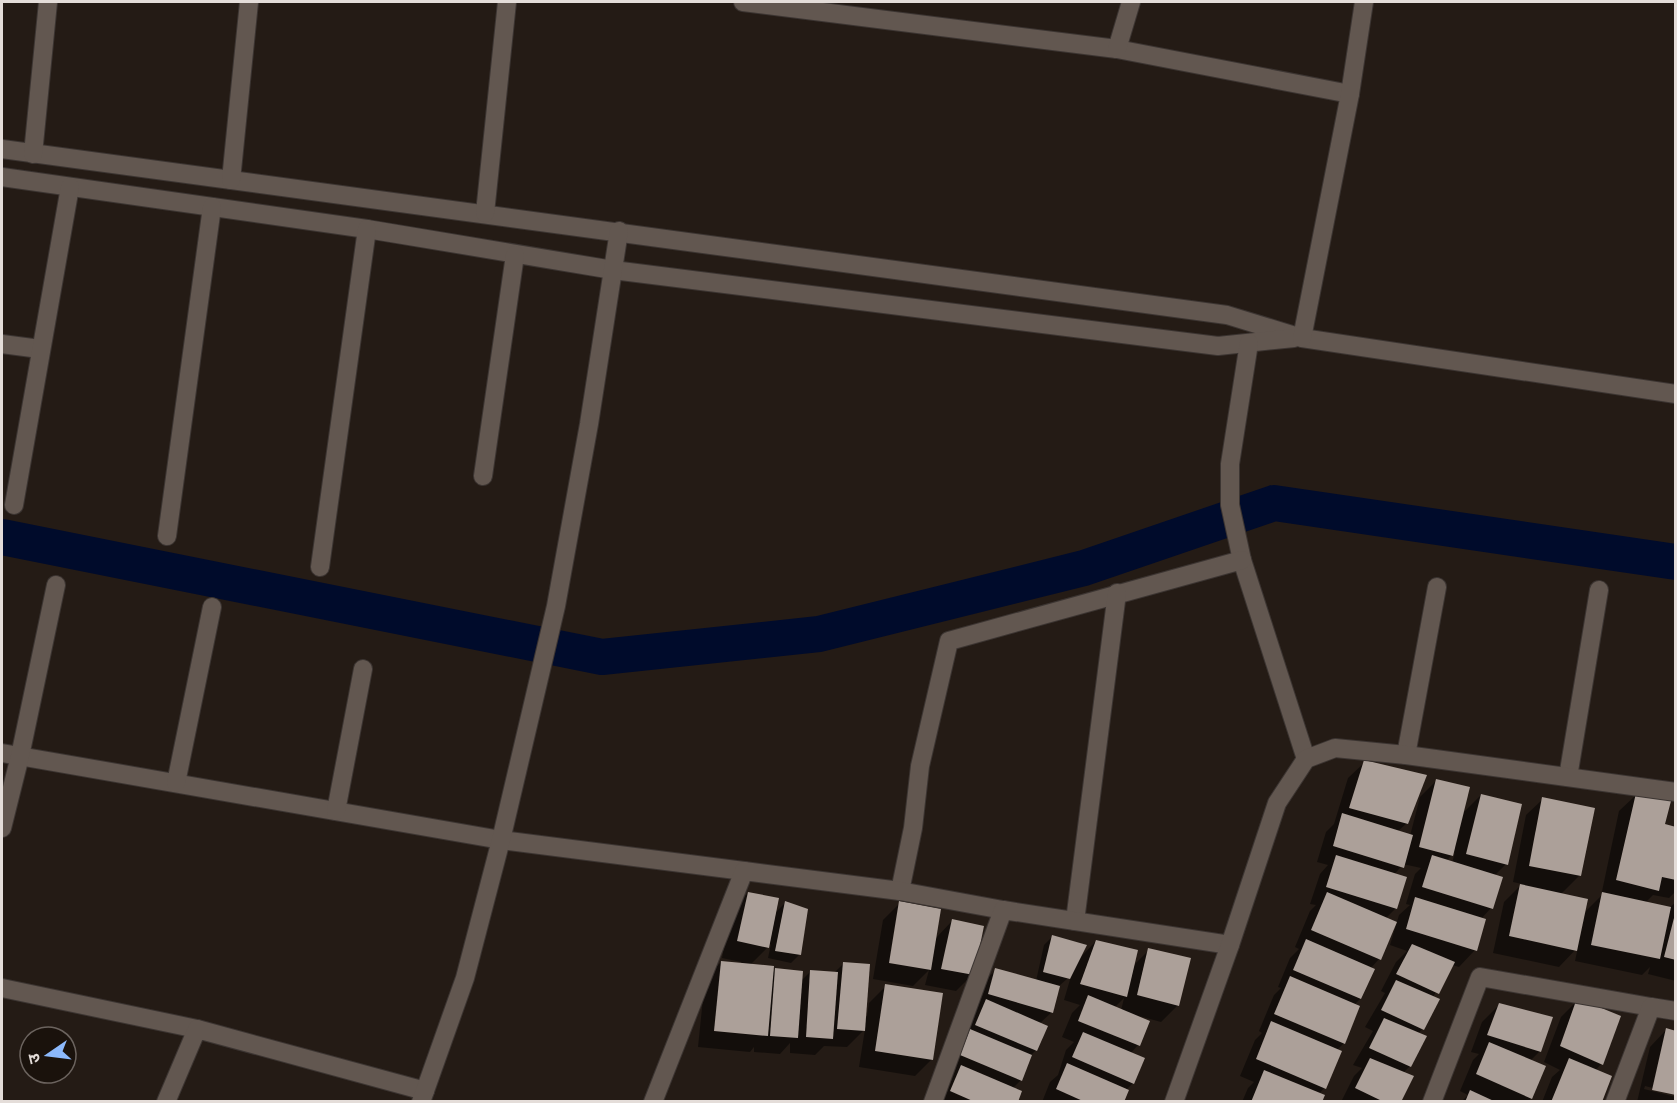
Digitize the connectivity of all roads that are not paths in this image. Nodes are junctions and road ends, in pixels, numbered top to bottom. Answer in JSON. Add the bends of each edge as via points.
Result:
{"nodes":[{"id":1,"x":48,"y":2,"type":"edge"},
{"id":2,"x":249,"y":2,"type":"edge"},
{"id":3,"x":507,"y":2,"type":"edge"},
{"id":4,"x":743,"y":2,"type":"edge"},
{"id":5,"x":1131,"y":2,"type":"edge"},
{"id":6,"x":1364,"y":2,"type":"edge"},
{"id":7,"x":1118,"y":49,"type":"junction"},
{"id":8,"x":1350,"y":94,"type":"junction"},
{"id":9,"x":2,"y":149,"type":"edge"},
{"id":10,"x":33,"y":154,"type":"junction"},
{"id":11,"x":2,"y":177,"type":"edge"},
{"id":12,"x":231,"y":180,"type":"junction"},
{"id":13,"x":70,"y":187,"type":"junction"},
{"id":14,"x":212,"y":207,"type":"junction"},
{"id":15,"x":485,"y":213,"type":"junction"},
{"id":16,"x":367,"y":229,"type":"junction"},
{"id":17,"x":620,"y":231,"type":"junction"},
{"id":18,"x":515,"y":255,"type":"junction"},
{"id":19,"x":613,"y":270,"type":"junction"},
{"id":20,"x":1302,"y":338,"type":"junction"},
{"id":21,"x":1249,"y":343,"type":"junction"},
{"id":22,"x":2,"y":344,"type":"edge"},
{"id":23,"x":40,"y":349,"type":"junction"},
{"id":24,"x":1676,"y":393,"type":"edge"},
{"id":25,"x":483,"y":476,"type":"dead end"},
{"id":26,"x":14,"y":505,"type":"dead end"},
{"id":27,"x":167,"y":536,"type":"dead end"},
{"id":28,"x":1240,"y":553,"type":"junction"},
{"id":29,"x":320,"y":567,"type":"dead end"},
{"id":30,"x":56,"y":585,"type":"dead end"},
{"id":31,"x":1437,"y":587,"type":"dead end"},
{"id":32,"x":1599,"y":590,"type":"dead end"},
{"id":33,"x":1117,"y":593,"type":"junction"},
{"id":34,"x":212,"y":607,"type":"dead end"},
{"id":35,"x":363,"y":669,"type":"dead end"},
{"id":36,"x":2,"y":753,"type":"edge"},
{"id":37,"x":1406,"y":755,"type":"junction"},
{"id":38,"x":20,"y":756,"type":"junction"},
{"id":39,"x":1306,"y":759,"type":"junction"},
{"id":40,"x":1569,"y":777,"type":"junction"},
{"id":41,"x":176,"y":783,"type":"junction"},
{"id":42,"x":1676,"y":792,"type":"edge"},
{"id":43,"x":336,"y":811,"type":"junction"},
{"id":44,"x":2,"y":828,"type":"edge"},
{"id":45,"x":501,"y":840,"type":"junction"},
{"id":46,"x":744,"y":871,"type":"junction"},
{"id":47,"x":900,"y":891,"type":"junction"},
{"id":48,"x":1003,"y":910,"type":"junction"},
{"id":49,"x":1075,"y":921,"type":"junction"},
{"id":50,"x":1230,"y":945,"type":"junction"},
{"id":51,"x":2,"y":988,"type":"edge"},
{"id":52,"x":1651,"y":1007,"type":"junction"},
{"id":53,"x":1676,"y":1011,"type":"edge"},
{"id":54,"x":197,"y":1029,"type":"junction"},
{"id":55,"x":423,"y":1096,"type":"edge"},
{"id":56,"x":166,"y":1101,"type":"edge"},
{"id":57,"x":653,"y":1101,"type":"edge"},
{"id":58,"x":933,"y":1101,"type":"edge"},
{"id":59,"x":1174,"y":1101,"type":"edge"},
{"id":60,"x":1432,"y":1101,"type":"edge"},
{"id":61,"x":1615,"y":1101,"type":"edge"}],
"edges":[{"from":1,"to":10,"type":"street"},
{"from":2,"to":12,"type":"street"},
{"from":3,"to":15,"type":"street"},
{"from":4,"to":7,"type":"street"},
{"from":5,"to":7,"type":"street"},
{"from":6,"to":8,"type":"street"},
{"from":7,"to":8,"type":"street"},
{"from":8,"to":20,"type":"street"},
{"from":9,"to":10,"type":"street"},
{"from":10,"to":12,"type":"street"},
{"from":11,"to":13,"type":"street"},
{"from":12,"to":15,"type":"street"},
{"from":13,"to":14,"type":"street"},
{"from":13,"to":23,"type":"street"},
{"from":14,"to":16,"type":"street"},
{"from":14,"to":27,"type":"street"},
{"from":15,"to":17,"type":"street"},
{"from":16,"to":18,"type":"street"},
{"from":16,"to":29,"type":"street"},
{"from":17,"to":19,"type":"street"},
{"from":17,"to":20,"type":"street","via":[[1227,315]]},
{"from":18,"to":19,"type":"street"},
{"from":18,"to":25,"type":"street"},
{"from":19,"to":21,"type":"street","via":[[1218,346]]},
{"from":19,"to":45,"type":"street","via":[[556,606]]},
{"from":20,"to":21,"type":"street"},
{"from":20,"to":24,"type":"street"},
{"from":21,"to":28,"type":"street","via":[[1230,464],[1230,505]]},
{"from":22,"to":23,"type":"street"},
{"from":23,"to":26,"type":"street"},
{"from":28,"to":33,"type":"street"},
{"from":28,"to":39,"type":"street"},
{"from":30,"to":38,"type":"street"},
{"from":31,"to":37,"type":"street"},
{"from":32,"to":40,"type":"street"},
{"from":33,"to":47,"type":"street","via":[[949,641],[920,766]]},
{"from":33,"to":49,"type":"street"},
{"from":34,"to":41,"type":"street"},
{"from":35,"to":43,"type":"street"},
{"from":36,"to":38,"type":"street"},
{"from":37,"to":39,"type":"street","via":[[1335,748]]},
{"from":37,"to":40,"type":"street"},
{"from":38,"to":41,"type":"street"},
{"from":38,"to":44,"type":"street"},
{"from":39,"to":50,"type":"street","via":[[1277,803]]},
{"from":40,"to":42,"type":"street"},
{"from":41,"to":43,"type":"street"},
{"from":43,"to":45,"type":"street"},
{"from":45,"to":46,"type":"street"},
{"from":45,"to":55,"type":"street","via":[[465,978]]},
{"from":46,"to":47,"type":"street"},
{"from":46,"to":57,"type":"street"},
{"from":47,"to":48,"type":"street"},
{"from":48,"to":49,"type":"street"},
{"from":48,"to":58,"type":"street"},
{"from":49,"to":50,"type":"street"},
{"from":50,"to":59,"type":"street"},
{"from":51,"to":54,"type":"street"},
{"from":52,"to":53,"type":"street"},
{"from":52,"to":60,"type":"street","via":[[1480,977]]},
{"from":52,"to":61,"type":"street"},
{"from":54,"to":55,"type":"street"},
{"from":54,"to":56,"type":"street"}]}
